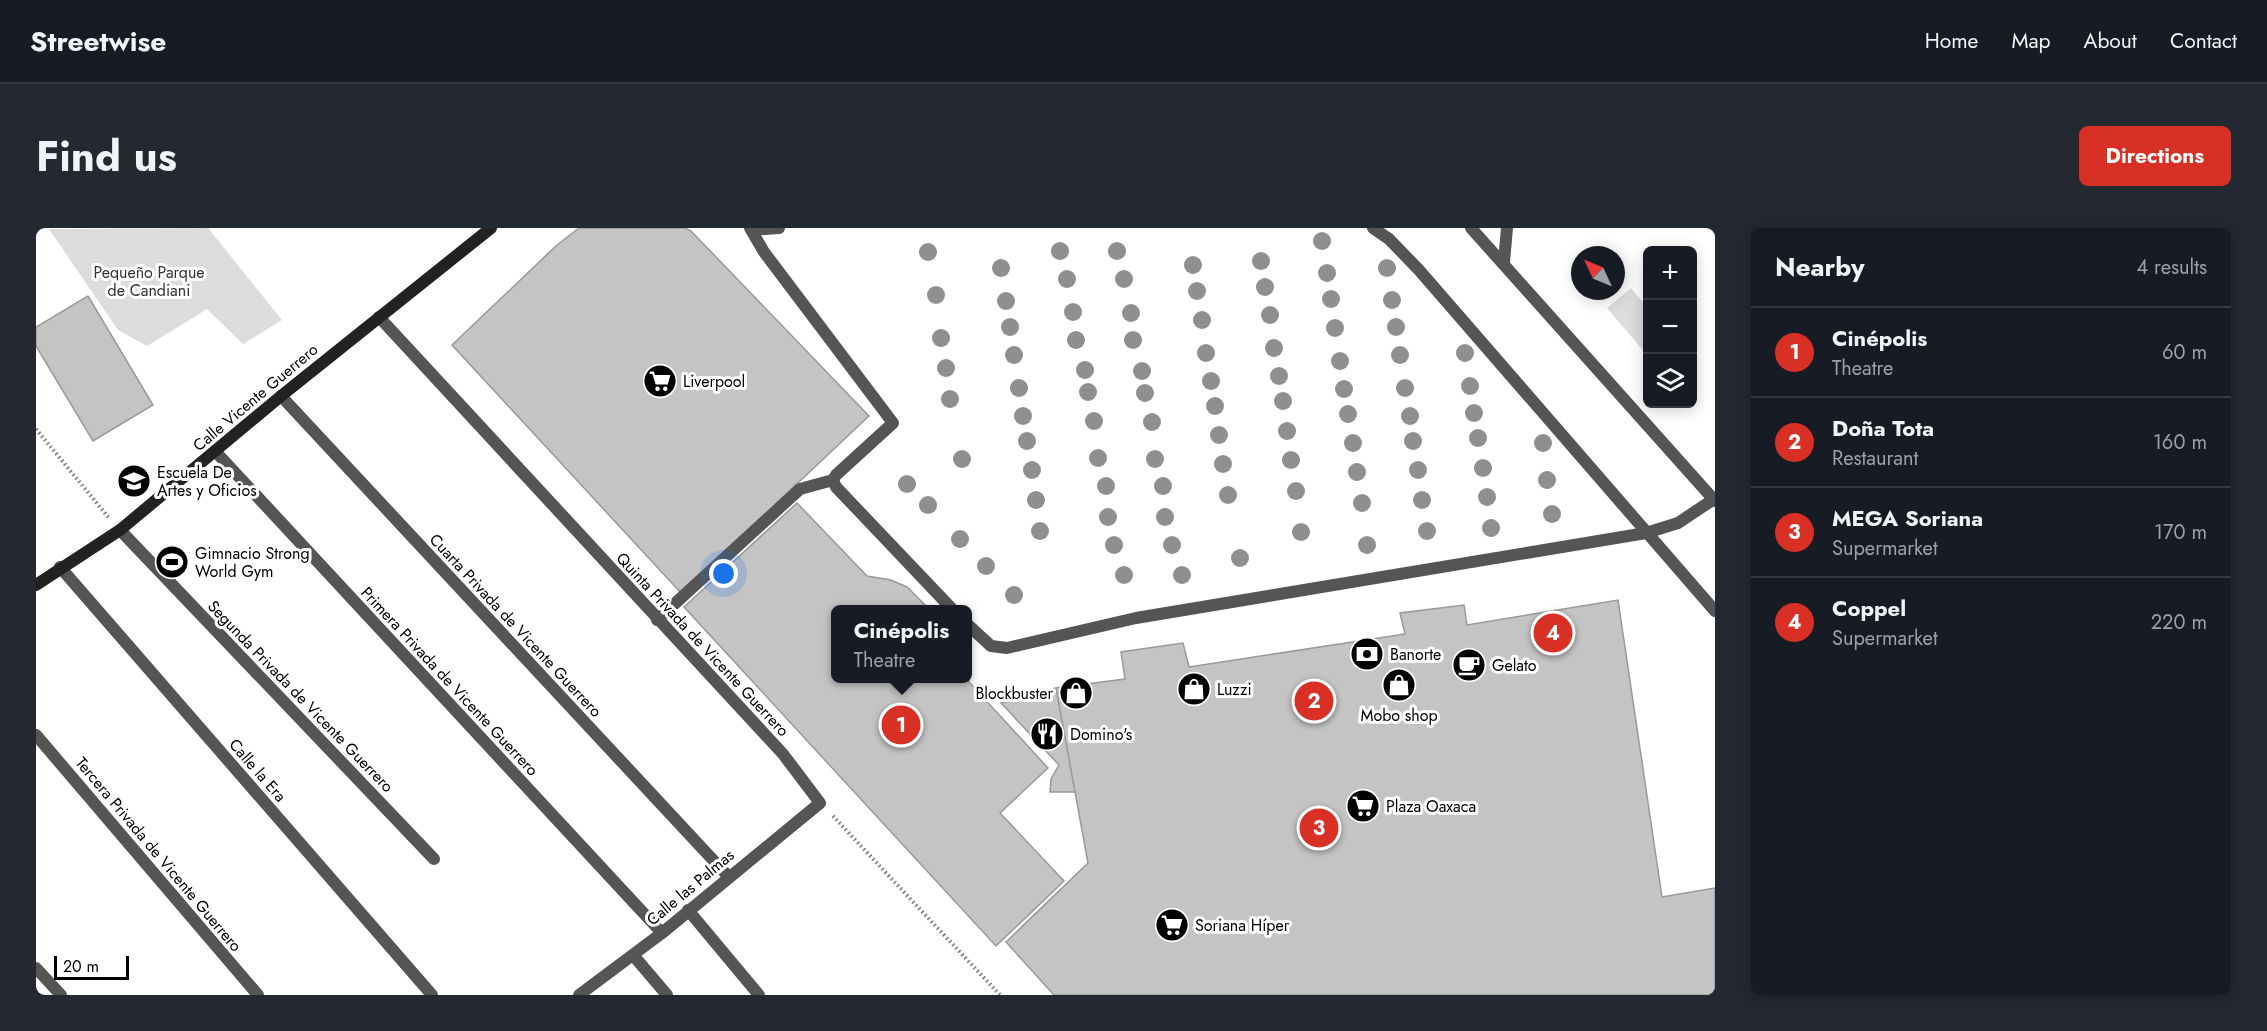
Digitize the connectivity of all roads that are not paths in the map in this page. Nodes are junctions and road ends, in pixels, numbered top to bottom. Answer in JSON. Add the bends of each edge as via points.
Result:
{"nodes":[{"id":1,"x":491,"y":228,"type":"edge"},
{"id":2,"x":779,"y":228,"type":"edge"},
{"id":3,"x":1373,"y":228,"type":"edge"},
{"id":4,"x":1471,"y":228,"type":"edge"},
{"id":5,"x":1507,"y":228,"type":"edge"},
{"id":6,"x":751,"y":229,"type":"edge"},
{"id":7,"x":1504,"y":262,"type":"junction"},
{"id":8,"x":379,"y":317,"type":"junction"},
{"id":9,"x":280,"y":396,"type":"junction"},
{"id":10,"x":215,"y":451,"type":"junction"},
{"id":11,"x":833,"y":480,"type":"junction"},
{"id":12,"x":1714,"y":500,"type":"edge"},
{"id":13,"x":120,"y":530,"type":"junction"},
{"id":14,"x":1646,"y":533,"type":"junction"},
{"id":15,"x":60,"y":567,"type":"junction"},
{"id":16,"x":36,"y":585,"type":"edge"},
{"id":17,"x":949,"y":605,"type":"edge"},
{"id":18,"x":1715,"y":610,"type":"edge"},
{"id":19,"x":657,"y":620,"type":"junction"},
{"id":20,"x":972,"y":629,"type":"edge"},
{"id":21,"x":36,"y":735,"type":"edge"},
{"id":22,"x":820,"y":803,"type":"joint"},
{"id":23,"x":434,"y":859,"type":"dead end"},
{"id":24,"x":728,"y":876,"type":"junction"},
{"id":25,"x":688,"y":910,"type":"junction"},
{"id":26,"x":662,"y":933,"type":"junction"},
{"id":27,"x":633,"y":955,"type":"junction"},
{"id":28,"x":36,"y":968,"type":"edge"},
{"id":29,"x":61,"y":995,"type":"edge"},
{"id":30,"x":258,"y":995,"type":"edge"},
{"id":31,"x":432,"y":995,"type":"edge"},
{"id":32,"x":579,"y":995,"type":"edge"},
{"id":33,"x":667,"y":995,"type":"edge"},
{"id":34,"x":759,"y":995,"type":"edge"}],
"edges":[{"from":1,"to":8,"type":"street","name":"Calle Vicente Guerrero"},
{"from":2,"to":6,"type":"street"},
{"from":3,"to":14,"type":"street","via":[[1389,238],[1419,270]]},
{"from":4,"to":7,"type":"street"},
{"from":5,"to":7,"type":"street"},
{"from":6,"to":11,"type":"street","via":[[771,262],[893,423]]},
{"from":7,"to":12,"type":"street"},
{"from":8,"to":9,"type":"street","name":"Calle Vicente Guerrero"},
{"from":8,"to":19,"type":"street","name":"Quinta Privada de Vicente Guerrero"},
{"from":9,"to":10,"type":"street","name":"Calle Vicente Guerrero"},
{"from":9,"to":24,"type":"street","name":"Cuarta Privada de Vicente Guerrero"},
{"from":10,"to":13,"type":"street","name":"Calle Vicente Guerrero"},
{"from":10,"to":26,"type":"street","name":"Primera Privada de Vicente Guerrero"},
{"from":11,"to":17,"type":"street"},
{"from":11,"to":19,"type":"street","via":[[800,489]]},
{"from":12,"to":14,"type":"street","via":[[1678,524]]},
{"from":13,"to":15,"type":"street","name":"Calle Vicente Guerrero"},
{"from":13,"to":23,"type":"street","name":"Segunda Privada de Vicente Guerrero"},
{"from":14,"to":18,"type":"street"},
{"from":14,"to":20,"type":"street","via":[[1136,618],[1006,648],[991,646]]},
{"from":15,"to":16,"type":"street","name":"Calle Vicente Guerrero"},
{"from":15,"to":31,"type":"street","name":"Calle la Era"},
{"from":19,"to":22,"type":"street","name":"Quinta Privada de Vicente Guerrero","via":[[783,754]]},
{"from":21,"to":30,"type":"street","name":"Tercera Privada de Vicente Guerrero"},
{"from":22,"to":24,"type":"street","name":"Calle las Palmas"},
{"from":24,"to":25,"type":"street","name":"Calle las Palmas"},
{"from":25,"to":26,"type":"street","name":"Calle las Palmas"},
{"from":25,"to":34,"type":"street"},
{"from":26,"to":27,"type":"street","name":"Calle las Palmas"},
{"from":27,"to":32,"type":"street","name":"Calle las Palmas"},
{"from":27,"to":33,"type":"street"},
{"from":28,"to":29,"type":"street"}]}
